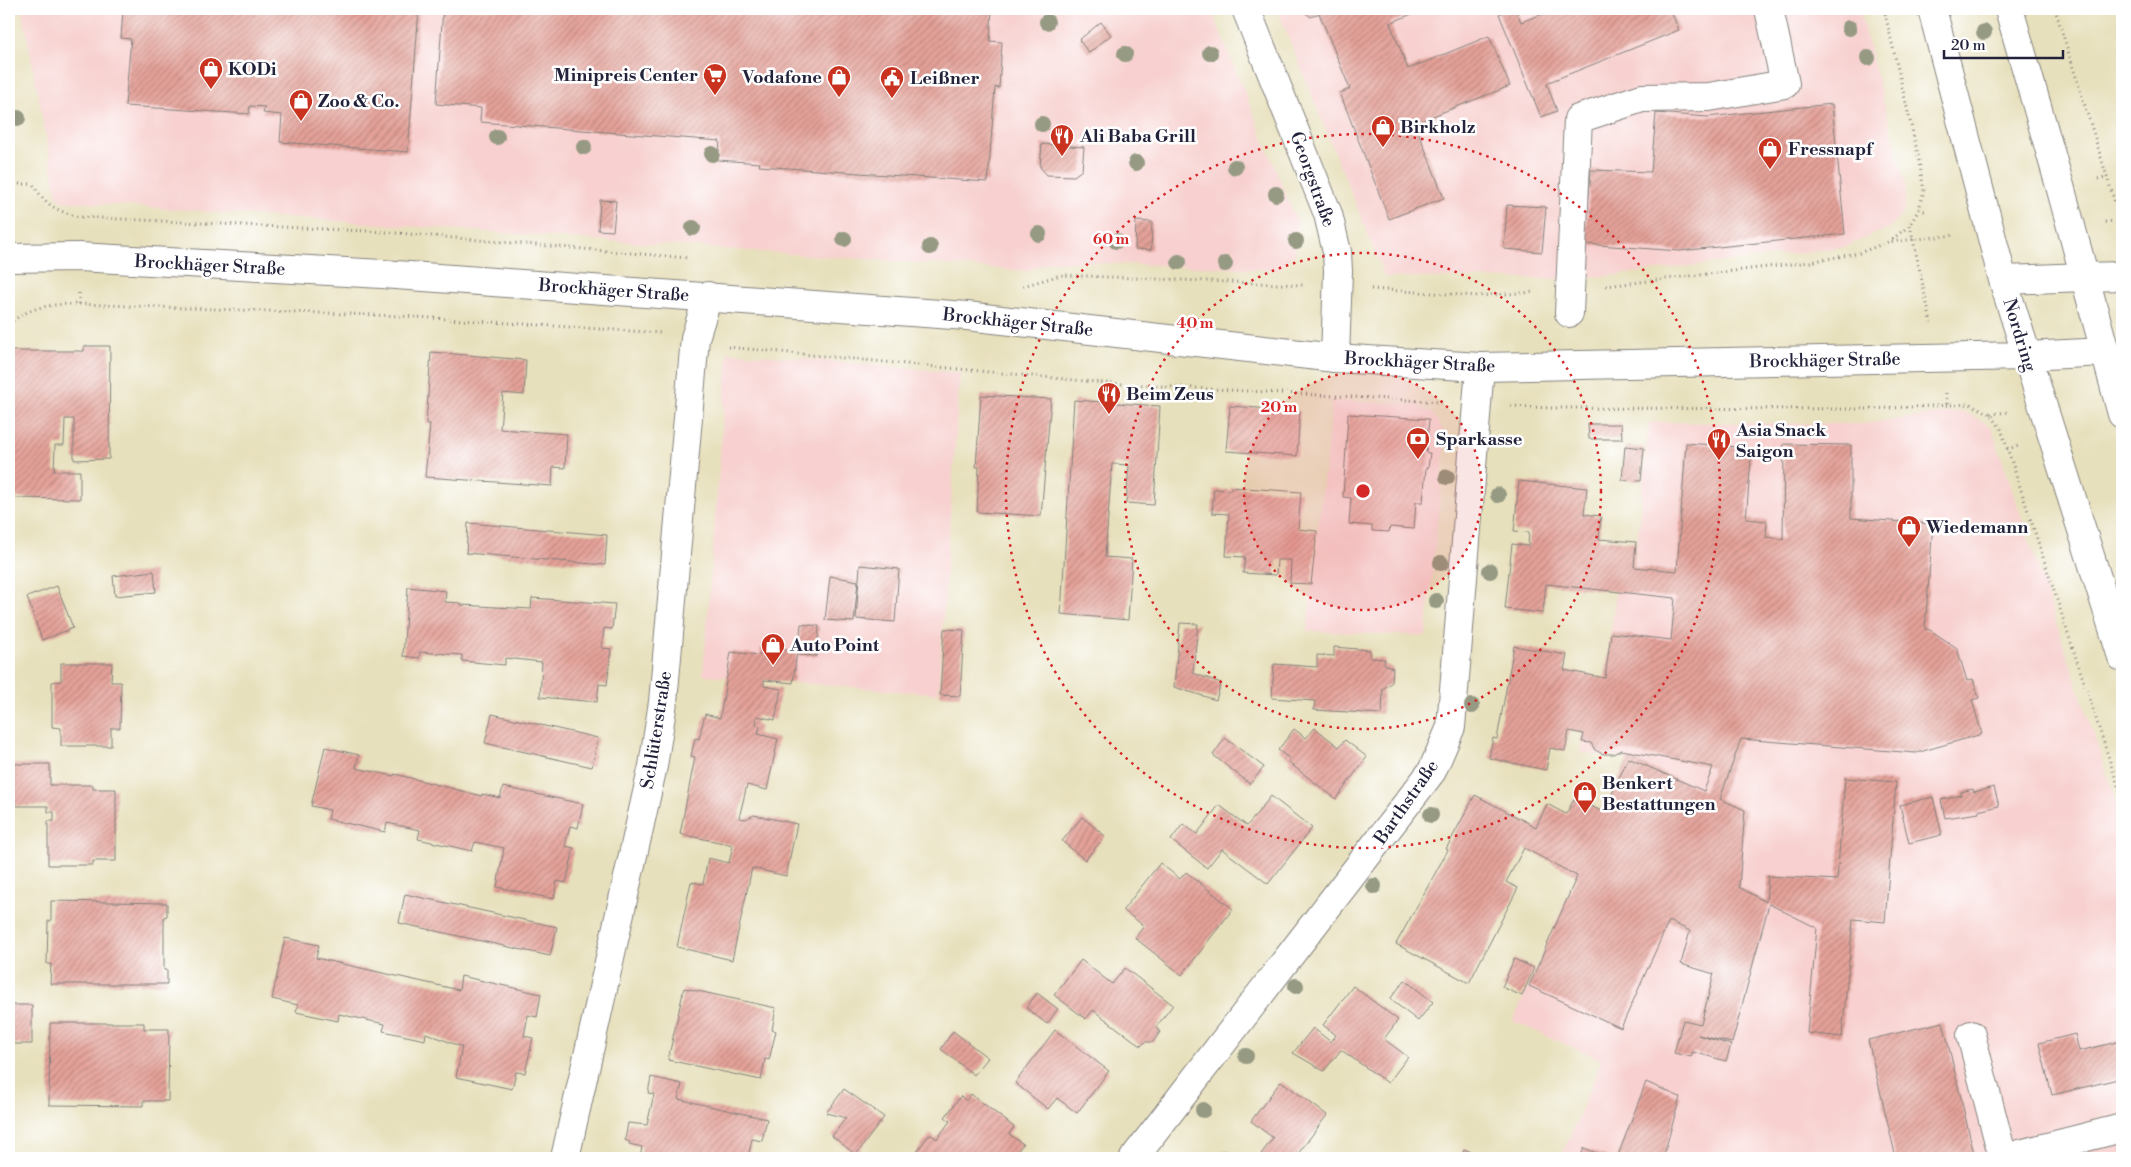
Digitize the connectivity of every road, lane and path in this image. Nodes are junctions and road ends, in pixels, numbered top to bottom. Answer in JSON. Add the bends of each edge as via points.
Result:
{"nodes":[{"id":1,"x":1246,"y":9,"type":"edge"},
{"id":2,"x":1769,"y":9,"type":"edge"},
{"id":3,"x":1884,"y":9,"type":"edge"},
{"id":4,"x":1932,"y":9,"type":"edge"},
{"id":5,"x":2009,"y":9,"type":"edge"},
{"id":6,"x":2056,"y":9,"type":"edge"},
{"id":7,"x":2108,"y":176,"type":"junction"},
{"id":8,"x":2098,"y":179,"type":"dead end"},
{"id":9,"x":9,"y":184,"type":"edge"},
{"id":10,"x":1919,"y":209,"type":"junction"},
{"id":11,"x":1927,"y":212,"type":"dead end"},
{"id":12,"x":2122,"y":213,"type":"edge"},
{"id":13,"x":2122,"y":220,"type":"edge"},
{"id":14,"x":2115,"y":221,"type":"dead end"},
{"id":15,"x":1910,"y":226,"type":"junction"},
{"id":16,"x":1904,"y":240,"type":"dead end"},
{"id":17,"x":1888,"y":242,"type":"junction"},
{"id":18,"x":9,"y":258,"type":"edge"},
{"id":19,"x":692,"y":259,"type":"dead end"},
{"id":20,"x":2122,"y":276,"type":"edge"},
{"id":21,"x":2085,"y":277,"type":"junction"},
{"id":22,"x":2003,"y":280,"type":"junction"},
{"id":23,"x":1021,"y":287,"type":"dead end"},
{"id":24,"x":1337,"y":287,"type":"junction"},
{"id":25,"x":80,"y":294,"type":"dead end"},
{"id":26,"x":708,"y":296,"type":"junction"},
{"id":27,"x":1569,"y":302,"type":"junction"},
{"id":28,"x":79,"y":304,"type":"junction"},
{"id":29,"x":1929,"y":315,"type":"dead end"},
{"id":30,"x":9,"y":324,"type":"edge"},
{"id":31,"x":695,"y":335,"type":"junction"},
{"id":32,"x":2114,"y":351,"type":"edge"},
{"id":33,"x":2026,"y":356,"type":"junction"},
{"id":34,"x":1335,"y":358,"type":"junction"},
{"id":35,"x":1480,"y":367,"type":"junction"},
{"id":36,"x":1946,"y":392,"type":"dead end"},
{"id":37,"x":1477,"y":404,"type":"junction"},
{"id":38,"x":1947,"y":405,"type":"junction"},
{"id":39,"x":2015,"y":411,"type":"dead end"},
{"id":40,"x":1991,"y":414,"type":"junction"},
{"id":41,"x":2122,"y":414,"type":"edge"},
{"id":42,"x":2122,"y":657,"type":"edge"},
{"id":43,"x":2122,"y":798,"type":"edge"},
{"id":44,"x":1972,"y":1035,"type":"dead end"},
{"id":45,"x":2122,"y":1128,"type":"edge"},
{"id":46,"x":564,"y":1158,"type":"edge"},
{"id":47,"x":1134,"y":1158,"type":"edge"},
{"id":48,"x":2003,"y":1158,"type":"edge"}],
"edges":[{"from":1,"to":24,"type":"main road","name":"Georgstraße","via":[[1328,214],[1337,252]]},
{"from":2,"to":27,"type":"main road","via":[[1785,84],[1709,97],[1642,98],[1578,119]]},
{"from":3,"to":10,"type":"path","via":[[1918,155],[1924,191]]},
{"from":4,"to":22,"type":"main road","name":"Nordring"},
{"from":5,"to":21,"type":"main road"},
{"from":6,"to":7,"type":"path"},
{"from":7,"to":8,"type":"path"},
{"from":7,"to":12,"type":"path","via":[[2116,206]]},
{"from":9,"to":19,"type":"path","via":[[33,184],[43,201],[60,211],[79,216],[385,232]]},
{"from":10,"to":11,"type":"path"},
{"from":10,"to":15,"type":"path"},
{"from":13,"to":14,"type":"path"},
{"from":15,"to":17,"type":"path"},
{"from":15,"to":29,"type":"path"},
{"from":16,"to":17,"type":"path"},
{"from":17,"to":27,"type":"path","via":[[1859,253]]},
{"from":18,"to":26,"type":"main road","name":"Brockhäger Straße","via":[[79,257]]},
{"from":20,"to":21,"type":"main road"},
{"from":21,"to":22,"type":"main road"},
{"from":21,"to":32,"type":"main road"},
{"from":22,"to":33,"type":"main road","name":"Nordring"},
{"from":23,"to":24,"type":"path","via":[[1061,275]]},
{"from":24,"to":27,"type":"path"},
{"from":24,"to":34,"type":"main road","name":"Georgstraße"},
{"from":25,"to":28,"type":"path"},
{"from":26,"to":31,"type":"main road","name":"Schlüterstraße"},
{"from":26,"to":34,"type":"main road","name":"Brockhäger Straße","via":[[967,316]]},
{"from":28,"to":30,"type":"path","via":[[38,307],[21,313]]},
{"from":28,"to":31,"type":"path","via":[[401,316]]},
{"from":31,"to":37,"type":"path","via":[[725,347],[1106,383]]},
{"from":31,"to":46,"type":"main road","name":"Schlüterstraße","via":[[658,730]]},
{"from":32,"to":33,"type":"main road","name":"Brockhäger Straße"},
{"from":32,"to":41,"type":"main road"},
{"from":33,"to":35,"type":"main road","name":"Brockhäger Straße"},
{"from":33,"to":42,"type":"main road","name":"Nordring"},
{"from":34,"to":35,"type":"main road","name":"Brockhäger Straße"},
{"from":35,"to":37,"type":"main road","name":"Barthstraße"},
{"from":36,"to":38,"type":"path"},
{"from":37,"to":38,"type":"path","via":[[1551,408],[1829,409]]},
{"from":37,"to":47,"type":"main road","name":"Barthstraße","via":[[1451,727],[1432,771]]},
{"from":38,"to":40,"type":"path","via":[[1970,404]]},
{"from":39,"to":40,"type":"path"},
{"from":40,"to":43,"type":"path","via":[[2001,429]]},
{"from":44,"to":48,"type":"main road"},
{"from":45,"to":48,"type":"main road"}]}
